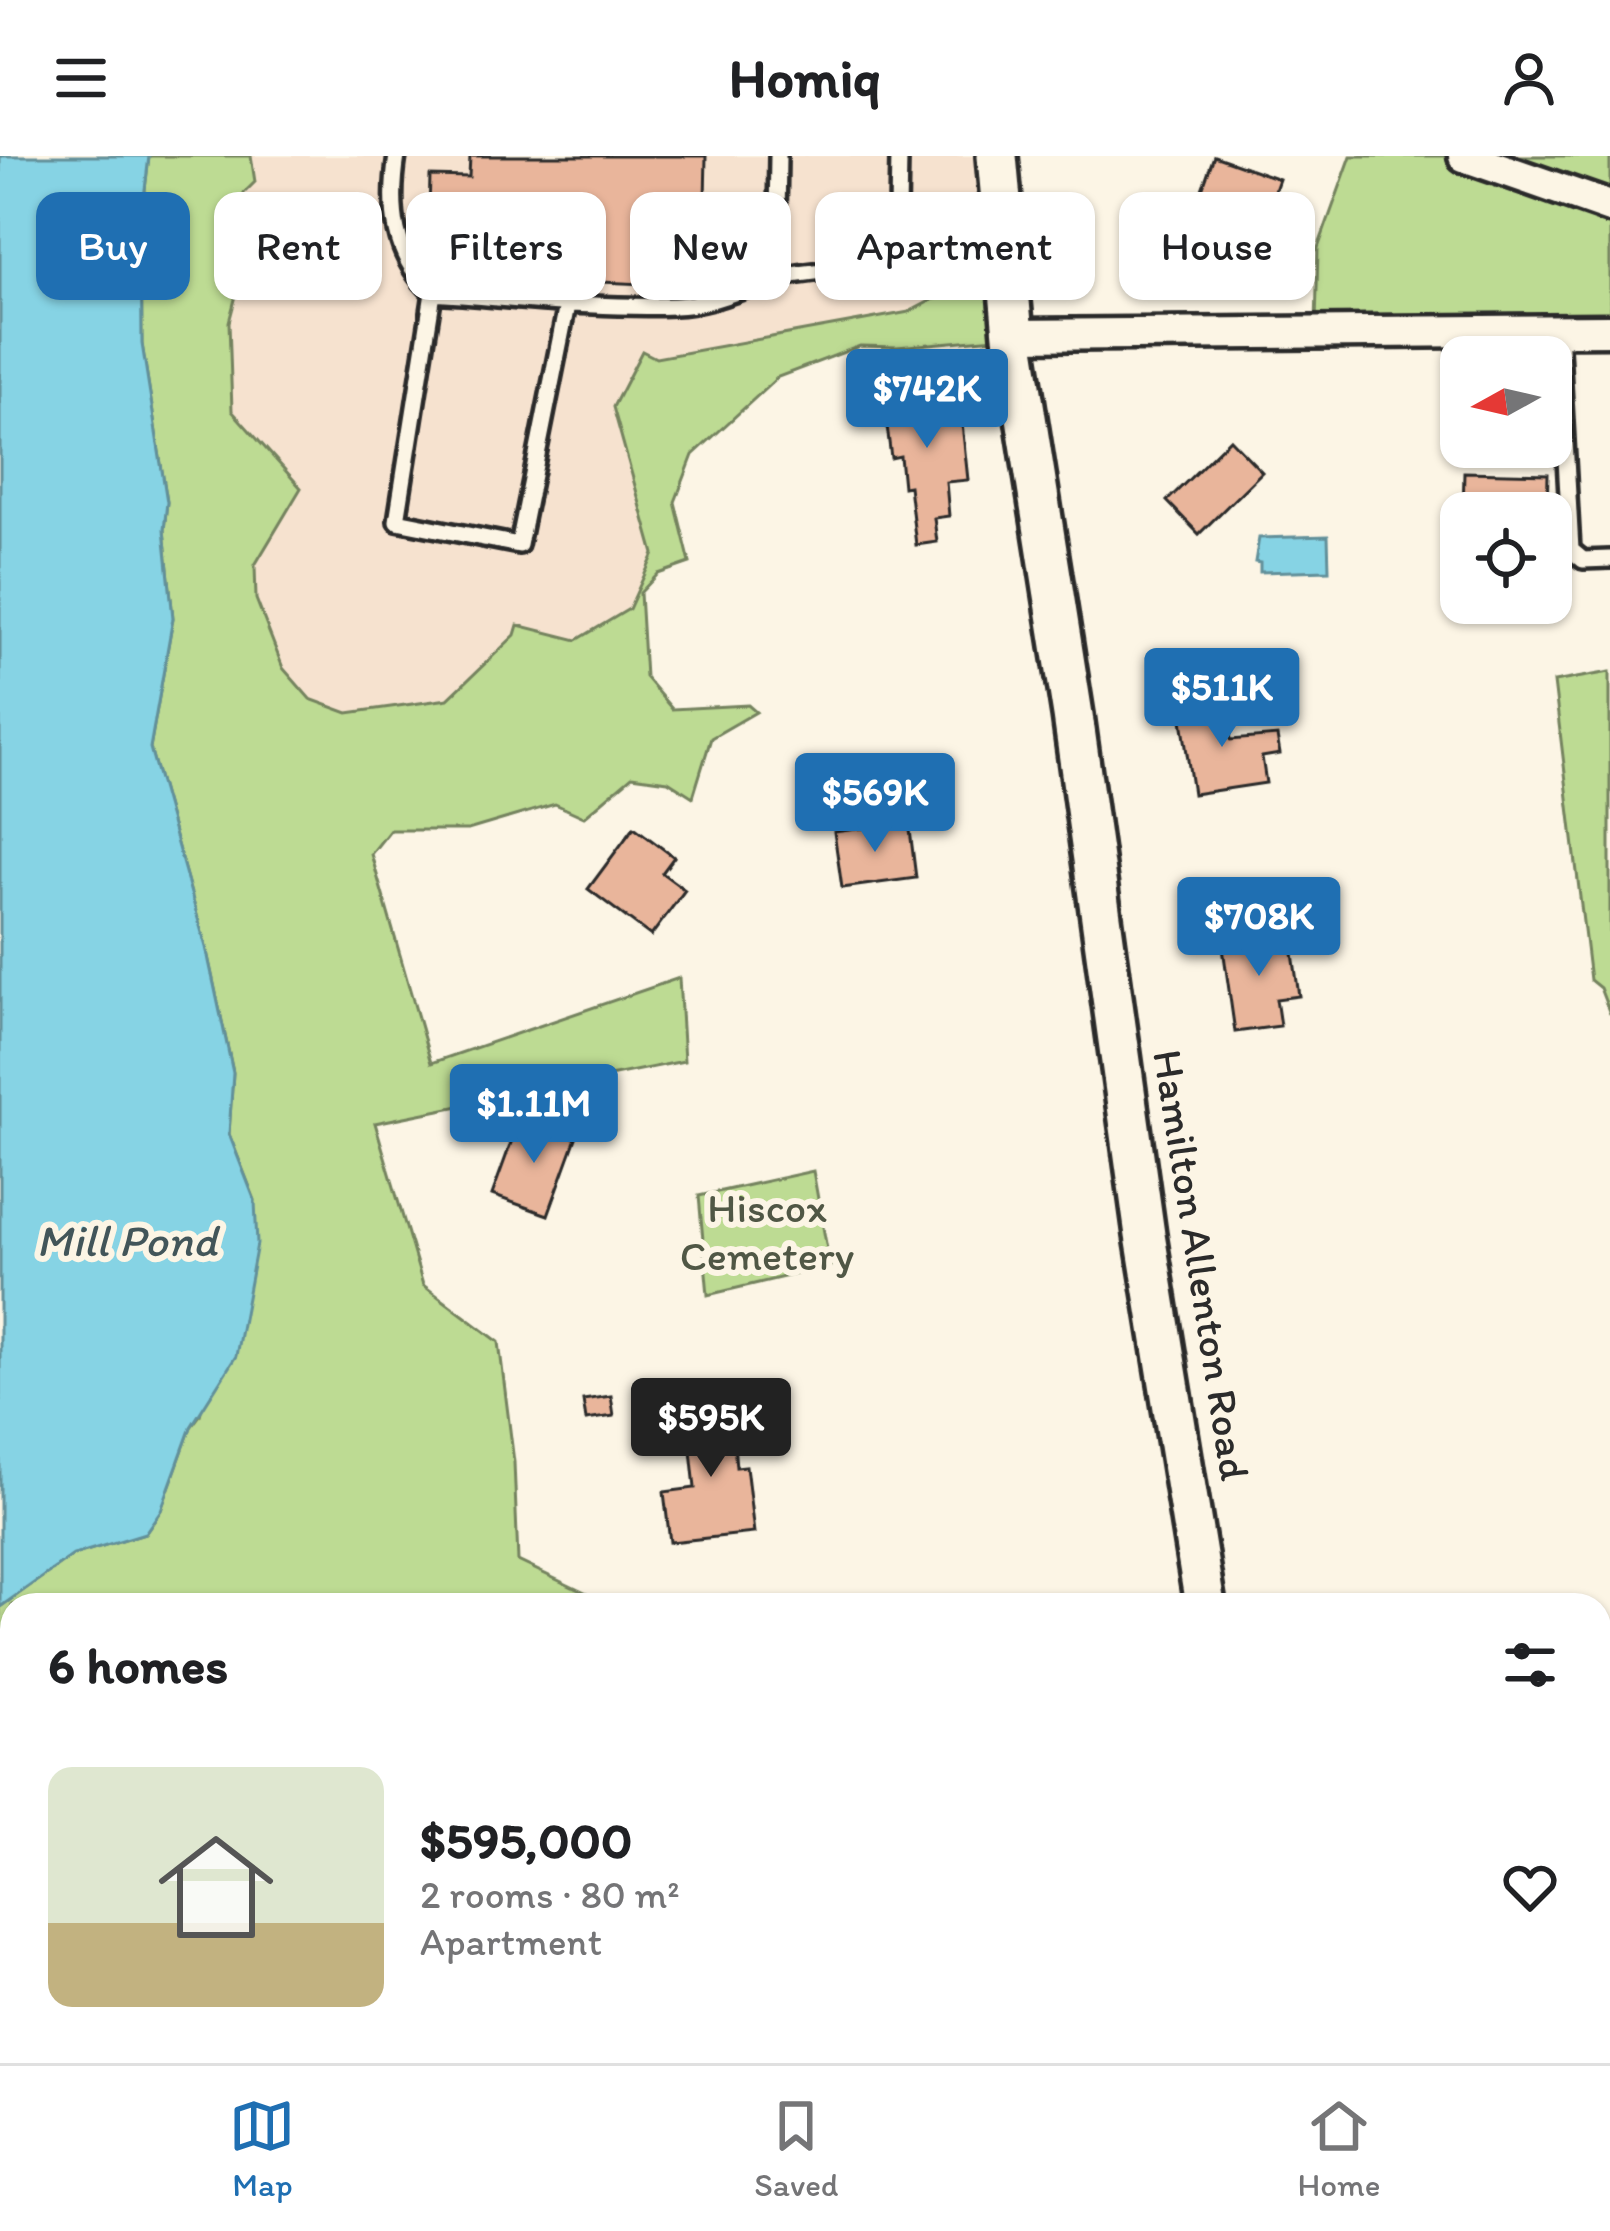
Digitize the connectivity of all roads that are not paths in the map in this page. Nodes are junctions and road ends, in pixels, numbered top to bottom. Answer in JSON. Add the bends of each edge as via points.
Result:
{"nodes":[{"id":1,"x":397,"y":156,"type":"edge"},
{"id":2,"x":778,"y":156,"type":"edge"},
{"id":3,"x":899,"y":156,"type":"edge"},
{"id":4,"x":997,"y":156,"type":"edge"},
{"id":5,"x":1464,"y":156,"type":"edge"},
{"id":6,"x":777,"y":192,"type":"edge"},
{"id":7,"x":898,"y":192,"type":"edge"},
{"id":8,"x":1000,"y":192,"type":"edge"},
{"id":9,"x":1610,"y":207,"type":"edge"},
{"id":10,"x":406,"y":259,"type":"edge"},
{"id":11,"x":432,"y":300,"type":"edge"},
{"id":12,"x":568,"y":300,"type":"joint"},
{"id":13,"x":700,"y":300,"type":"edge"},
{"id":14,"x":1008,"y":300,"type":"edge"},
{"id":15,"x":1610,"y":330,"type":"edge"},
{"id":16,"x":1559,"y":332,"type":"junction"},
{"id":17,"x":1012,"y":334,"type":"junction"},
{"id":18,"x":1610,"y":559,"type":"edge"},
{"id":19,"x":1203,"y":1593,"type":"edge"}],
"edges":[{"from":1,"to":10,"type":"lane","via":[[392,193]]},
{"from":2,"to":6,"type":"lane"},
{"from":3,"to":7,"type":"lane"},
{"from":4,"to":8,"type":"street","name":"Hamilton Allenton Road"},
{"from":5,"to":9,"type":"street"},
{"from":11,"to":12,"type":"lane","via":[[397,520],[519,545]]},
{"from":12,"to":13,"type":"lane"},
{"from":14,"to":17,"type":"street","name":"Hamilton Allenton Road"},
{"from":15,"to":16,"type":"street"},
{"from":16,"to":17,"type":"street"},
{"from":16,"to":18,"type":"lane","via":[[1571,550],[1583,560]]},
{"from":17,"to":19,"type":"street","name":"Hamilton Allenton Road"}]}
